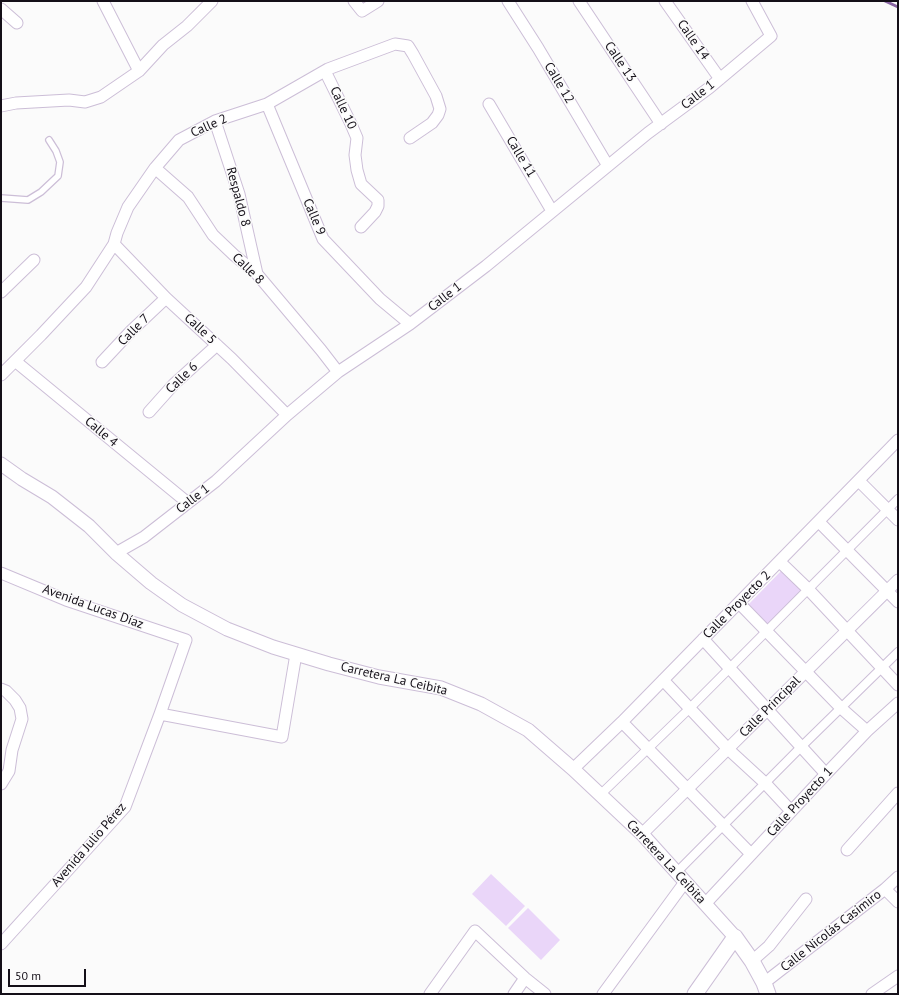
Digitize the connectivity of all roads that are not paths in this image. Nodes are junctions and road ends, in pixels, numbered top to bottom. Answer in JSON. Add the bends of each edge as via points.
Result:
{"nodes":[{"id":1,"x":103,"y":1,"type":"edge"},
{"id":2,"x":212,"y":1,"type":"edge"},
{"id":3,"x":354,"y":1,"type":"edge"},
{"id":4,"x":378,"y":1,"type":"edge"},
{"id":5,"x":508,"y":1,"type":"edge"},
{"id":6,"x":579,"y":1,"type":"edge"},
{"id":7,"x":665,"y":1,"type":"edge"},
{"id":8,"x":752,"y":1,"type":"edge"},
{"id":9,"x":1,"y":9,"type":"edge"},
{"id":10,"x":17,"y":23,"type":"dead end"},
{"id":11,"x":139,"y":70,"type":"junction"},
{"id":12,"x":325,"y":71,"type":"junction"},
{"id":13,"x":720,"y":79,"type":"junction"},
{"id":14,"x":267,"y":104,"type":"junction"},
{"id":15,"x":489,"y":104,"type":"dead end"},
{"id":16,"x":1,"y":106,"type":"edge"},
{"id":17,"x":215,"y":121,"type":"junction"},
{"id":18,"x":661,"y":124,"type":"junction"},
{"id":19,"x":410,"y":138,"type":"dead end"},
{"id":20,"x":49,"y":140,"type":"dead end"},
{"id":21,"x":608,"y":166,"type":"junction"},
{"id":22,"x":155,"y":168,"type":"junction"},
{"id":23,"x":1,"y":198,"type":"edge"},
{"id":24,"x":552,"y":211,"type":"junction"},
{"id":25,"x":361,"y":227,"type":"dead end"},
{"id":26,"x":114,"y":244,"type":"junction"},
{"id":27,"x":34,"y":260,"type":"dead end"},
{"id":28,"x":257,"y":274,"type":"junction"},
{"id":29,"x":1,"y":292,"type":"edge"},
{"id":30,"x":166,"y":298,"type":"junction"},
{"id":31,"x":410,"y":324,"type":"junction"},
{"id":32,"x":217,"y":345,"type":"junction"},
{"id":33,"x":15,"y":360,"type":"junction"},
{"id":34,"x":102,"y":362,"type":"dead end"},
{"id":35,"x":338,"y":372,"type":"junction"},
{"id":36,"x":1,"y":375,"type":"edge"},
{"id":37,"x":149,"y":412,"type":"dead end"},
{"id":38,"x":287,"y":415,"type":"junction"},
{"id":39,"x":897,"y":443,"type":"edge"},
{"id":40,"x":1,"y":464,"type":"edge"},
{"id":41,"x":859,"y":481,"type":"junction"},
{"id":42,"x":898,"y":499,"type":"edge"},
{"id":43,"x":188,"y":503,"type":"junction"},
{"id":44,"x":887,"y":510,"type":"junction"},
{"id":45,"x":898,"y":520,"type":"edge"},
{"id":46,"x":819,"y":522,"type":"junction"},
{"id":47,"x":847,"y":550,"type":"junction"},
{"id":48,"x":116,"y":553,"type":"junction"},
{"id":49,"x":780,"y":562,"type":"junction"},
{"id":50,"x":1,"y":573,"type":"edge"},
{"id":51,"x":898,"y":580,"type":"edge"},
{"id":52,"x":808,"y":589,"type":"junction"},
{"id":53,"x":887,"y":590,"type":"junction"},
{"id":54,"x":898,"y":602,"type":"edge"},
{"id":55,"x":739,"y":603,"type":"junction"},
{"id":56,"x":847,"y":631,"type":"junction"},
{"id":57,"x":766,"y":632,"type":"junction"},
{"id":58,"x":703,"y":639,"type":"junction"},
{"id":59,"x":186,"y":640,"type":"joint"},
{"id":60,"x":898,"y":652,"type":"edge"},
{"id":61,"x":296,"y":654,"type":"junction"},
{"id":62,"x":729,"y":668,"type":"junction"},
{"id":63,"x":882,"y":669,"type":"junction"},
{"id":64,"x":806,"y":672,"type":"junction"},
{"id":65,"x":663,"y":680,"type":"junction"},
{"id":66,"x":898,"y":685,"type":"edge"},
{"id":67,"x":1,"y":689,"type":"edge"},
{"id":68,"x":898,"y":703,"type":"edge"},
{"id":69,"x":690,"y":708,"type":"junction"},
{"id":70,"x":841,"y":708,"type":"junction"},
{"id":71,"x":768,"y":710,"type":"junction"},
{"id":72,"x":160,"y":714,"type":"junction"},
{"id":73,"x":622,"y":722,"type":"junction"},
{"id":74,"x":868,"y":731,"type":"junction"},
{"id":75,"x":801,"y":747,"type":"junction"},
{"id":76,"x":648,"y":749,"type":"junction"},
{"id":77,"x":728,"y":749,"type":"junction"},
{"id":78,"x":573,"y":768,"type":"junction"},
{"id":79,"x":826,"y":774,"type":"junction"},
{"id":80,"x":765,"y":783,"type":"junction"},
{"id":81,"x":1,"y":784,"type":"edge"},
{"id":82,"x":687,"y":789,"type":"junction"},
{"id":83,"x":898,"y":793,"type":"edge"},
{"id":84,"x":601,"y":794,"type":"junction"},
{"id":85,"x":791,"y":811,"type":"junction"},
{"id":86,"x":723,"y":826,"type":"junction"},
{"id":87,"x":642,"y":834,"type":"junction"},
{"id":88,"x":847,"y":850,"type":"dead end"},
{"id":89,"x":751,"y":854,"type":"junction"},
{"id":90,"x":681,"y":877,"type":"junction"},
{"id":91,"x":898,"y":877,"type":"edge"},
{"id":92,"x":885,"y":889,"type":"junction"},
{"id":93,"x":806,"y":899,"type":"dead end"},
{"id":94,"x":898,"y":902,"type":"edge"},
{"id":95,"x":704,"y":904,"type":"junction"},
{"id":96,"x":735,"y":937,"type":"junction"},
{"id":97,"x":1,"y":944,"type":"edge"},
{"id":98,"x":752,"y":961,"type":"junction"},
{"id":99,"x":525,"y":978,"type":"junction"},
{"id":100,"x":897,"y":979,"type":"edge"},
{"id":101,"x":766,"y":989,"type":"edge"},
{"id":102,"x":430,"y":994,"type":"edge"},
{"id":103,"x":514,"y":994,"type":"edge"},
{"id":104,"x":545,"y":994,"type":"edge"},
{"id":105,"x":603,"y":994,"type":"edge"},
{"id":106,"x":695,"y":994,"type":"edge"},
{"id":107,"x":872,"y":994,"type":"edge"}],
"edges":[{"from":1,"to":11,"type":"street"},
{"from":2,"to":11,"type":"street","via":[[187,26],[162,45]]},
{"from":3,"to":4,"type":"street","via":[[362,11]]},
{"from":5,"to":21,"type":"street","name":"Calle 12"},
{"from":6,"to":18,"type":"street","name":"Calle 13"},
{"from":7,"to":13,"type":"street","name":"Calle 14"},
{"from":8,"to":13,"type":"street","name":"Calle 1","via":[[770,36]]},
{"from":9,"to":10,"type":"street"},
{"from":11,"to":16,"type":"street","via":[[101,97],[85,102],[69,100]]},
{"from":12,"to":14,"type":"street","name":"Calle 2"},
{"from":12,"to":19,"type":"street","name":"Calle 2","via":[[395,44],[408,46],[425,74],[440,109],[432,123]]},
{"from":12,"to":25,"type":"street","name":"Calle 10","via":[[357,138],[355,155],[361,184],[378,200],[375,212]]},
{"from":13,"to":18,"type":"street","name":"Calle 1"},
{"from":14,"to":17,"type":"street","name":"Calle 2"},
{"from":14,"to":31,"type":"street","name":"Calle 9","via":[[323,239],[380,299]]},
{"from":15,"to":24,"type":"street","name":"Calle 11"},
{"from":17,"to":22,"type":"street","name":"Calle 2","via":[[179,140]]},
{"from":17,"to":28,"type":"street","name":"Respaldo 8","via":[[239,194]]},
{"from":18,"to":21,"type":"street","name":"Calle 1"},
{"from":20,"to":23,"type":"lane","via":[[60,162],[58,176],[28,200]]},
{"from":21,"to":24,"type":"street","name":"Calle 1"},
{"from":22,"to":26,"type":"street","name":"Calle 2","via":[[128,207]]},
{"from":22,"to":28,"type":"street","name":"Calle 8","via":[[188,197],[213,235]]},
{"from":24,"to":31,"type":"street","name":"Calle 1"},
{"from":26,"to":30,"type":"street","name":"Calle 5"},
{"from":26,"to":33,"type":"street","name":"Calle 2","via":[[86,287]]},
{"from":27,"to":29,"type":"street"},
{"from":28,"to":35,"type":"street","name":"Calle 8"},
{"from":30,"to":32,"type":"street","name":"Calle 5"},
{"from":30,"to":34,"type":"street","name":"Calle 7"},
{"from":31,"to":35,"type":"street","name":"Calle 1"},
{"from":32,"to":37,"type":"street","name":"Calle 6","via":[[174,384]]},
{"from":32,"to":38,"type":"street","name":"Calle 5"},
{"from":33,"to":36,"type":"street","name":"Calle 2"},
{"from":33,"to":43,"type":"street","name":"Calle 4"},
{"from":35,"to":38,"type":"street","name":"Calle 1"},
{"from":38,"to":43,"type":"street","name":"Calle 1","via":[[216,481]]},
{"from":39,"to":41,"type":"street","name":"Calle Proyecto 2"},
{"from":40,"to":48,"type":"street","name":"Carretera La Ceibita","via":[[52,497],[89,526]]},
{"from":41,"to":44,"type":"street"},
{"from":41,"to":46,"type":"street","name":"Calle Proyecto 2"},
{"from":42,"to":44,"type":"street"},
{"from":43,"to":48,"type":"street","name":"Calle 1","via":[[144,537]]},
{"from":44,"to":45,"type":"street"},
{"from":44,"to":47,"type":"street"},
{"from":46,"to":47,"type":"street"},
{"from":46,"to":49,"type":"street","name":"Calle Proyecto 2"},
{"from":47,"to":52,"type":"street"},
{"from":47,"to":53,"type":"street"},
{"from":48,"to":61,"type":"street","name":"Carretera La Ceibita","via":[[151,583],[188,608],[227,629]]},
{"from":49,"to":52,"type":"street"},
{"from":49,"to":55,"type":"street","name":"Calle Proyecto 2"},
{"from":50,"to":59,"type":"street","name":"Avenida Lucas Díaz","via":[[66,600]]},
{"from":51,"to":53,"type":"street","name":"Calle Principal"},
{"from":52,"to":56,"type":"street"},
{"from":52,"to":57,"type":"street"},
{"from":53,"to":54,"type":"street"},
{"from":53,"to":56,"type":"street","name":"Calle Principal"},
{"from":55,"to":57,"type":"street"},
{"from":55,"to":58,"type":"street","name":"Calle Proyecto 2"},
{"from":56,"to":63,"type":"street"},
{"from":56,"to":64,"type":"street","name":"Calle Principal"},
{"from":57,"to":62,"type":"street"},
{"from":57,"to":64,"type":"street"},
{"from":58,"to":62,"type":"street"},
{"from":58,"to":65,"type":"street","name":"Calle Proyecto 2"},
{"from":59,"to":72,"type":"street","name":"Avenida Julio Pérez"},
{"from":60,"to":63,"type":"street"},
{"from":61,"to":72,"type":"street","via":[[282,737]]},
{"from":61,"to":78,"type":"street","name":"Carretera La Ceibita","via":[[379,677],[441,688],[481,704],[528,730]]},
{"from":62,"to":69,"type":"street"},
{"from":62,"to":71,"type":"street"},
{"from":63,"to":66,"type":"street"},
{"from":63,"to":70,"type":"street"},
{"from":64,"to":70,"type":"street"},
{"from":64,"to":71,"type":"street","name":"Calle Principal"},
{"from":65,"to":69,"type":"street"},
{"from":65,"to":73,"type":"street","name":"Calle Proyecto 2"},
{"from":67,"to":81,"type":"street","via":[[15,700],[22,719],[12,750],[9,771]]},
{"from":68,"to":74,"type":"street","name":"Calle Proyecto 1"},
{"from":69,"to":76,"type":"street"},
{"from":69,"to":77,"type":"street"},
{"from":70,"to":74,"type":"street"},
{"from":70,"to":75,"type":"street"},
{"from":71,"to":75,"type":"street"},
{"from":71,"to":77,"type":"street","name":"Calle Principal"},
{"from":72,"to":97,"type":"street","name":"Avenida Julio Pérez","via":[[125,807]]},
{"from":73,"to":76,"type":"street"},
{"from":73,"to":78,"type":"street","name":"Calle Proyecto 2"},
{"from":74,"to":79,"type":"street","name":"Calle Proyecto 1"},
{"from":75,"to":79,"type":"street"},
{"from":75,"to":80,"type":"street"},
{"from":76,"to":82,"type":"street"},
{"from":76,"to":84,"type":"street"},
{"from":77,"to":80,"type":"street"},
{"from":77,"to":82,"type":"street","name":"Calle Principal"},
{"from":78,"to":84,"type":"street","name":"Carretera La Ceibita"},
{"from":79,"to":85,"type":"street","name":"Calle Proyecto 1"},
{"from":80,"to":85,"type":"street"},
{"from":80,"to":86,"type":"street"},
{"from":82,"to":86,"type":"street"},
{"from":82,"to":87,"type":"street","name":"Calle Principal"},
{"from":83,"to":88,"type":"street"},
{"from":84,"to":87,"type":"street","name":"Carretera La Ceibita"},
{"from":85,"to":89,"type":"street","name":"Calle Proyecto 1"},
{"from":86,"to":89,"type":"street"},
{"from":86,"to":90,"type":"street"},
{"from":87,"to":90,"type":"street","name":"Carretera La Ceibita"},
{"from":89,"to":95,"type":"street","name":"Calle Proyecto 1"},
{"from":90,"to":95,"type":"street","name":"Carretera La Ceibita"},
{"from":90,"to":105,"type":"street"},
{"from":91,"to":92,"type":"street","name":"Calle Nicolás Casimiro"},
{"from":92,"to":94,"type":"street"},
{"from":92,"to":101,"type":"street","name":"Calle Nicolás Casimiro"},
{"from":93,"to":98,"type":"street","via":[[769,946]]},
{"from":95,"to":96,"type":"street","name":"Carretera La Ceibita"},
{"from":96,"to":98,"type":"main road","name":"Carretera La Ceibita"},
{"from":96,"to":106,"type":"main road"},
{"from":98,"to":101,"type":"main road","name":"Carretera La Ceibita"},
{"from":99,"to":102,"type":"street","via":[[475,931]]},
{"from":99,"to":103,"type":"street"},
{"from":99,"to":104,"type":"street"},
{"from":100,"to":107,"type":"street"}]}
